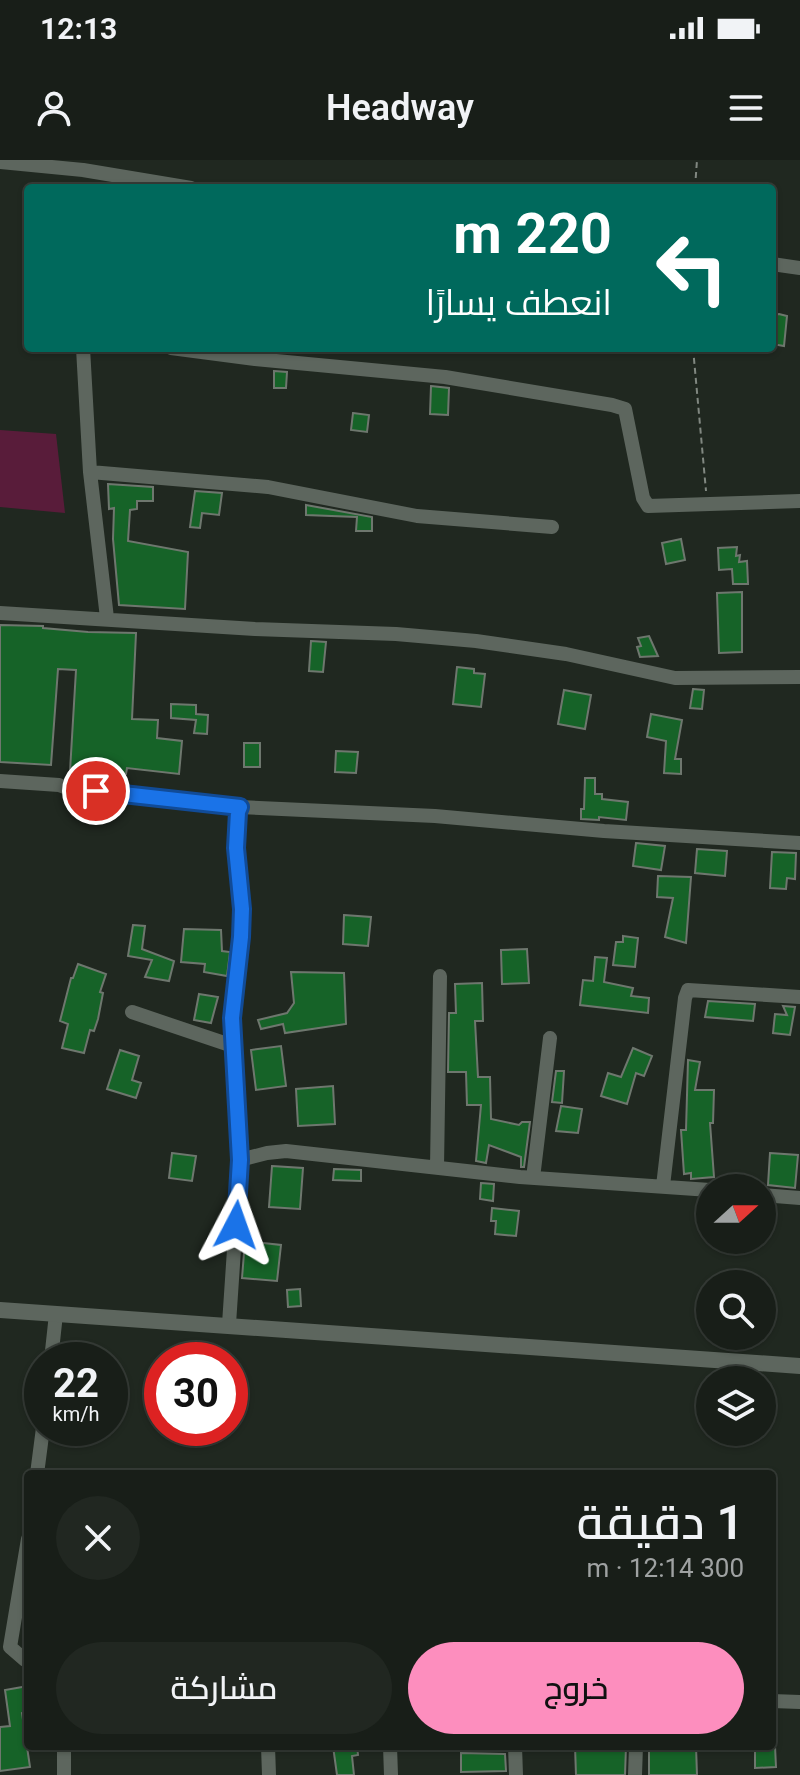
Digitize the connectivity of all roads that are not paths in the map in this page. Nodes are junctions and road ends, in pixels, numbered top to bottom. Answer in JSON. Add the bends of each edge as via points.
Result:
{"nodes":[{"id":1,"x":0,"y":162,"type":"edge"},
{"id":2,"x":167,"y":184,"type":"edge"},
{"id":3,"x":776,"y":265,"type":"edge"},
{"id":4,"x":800,"y":268,"type":"edge"},
{"id":5,"x":83,"y":352,"type":"edge"},
{"id":6,"x":202,"y":352,"type":"edge"},
{"id":7,"x":90,"y":472,"type":"junction"},
{"id":8,"x":800,"y":501,"type":"edge"},
{"id":9,"x":552,"y":527,"type":"dead end"},
{"id":10,"x":0,"y":613,"type":"edge"},
{"id":11,"x":107,"y":618,"type":"junction"},
{"id":12,"x":800,"y":677,"type":"edge"},
{"id":13,"x":0,"y":781,"type":"edge"},
{"id":14,"x":240,"y":807,"type":"junction"},
{"id":15,"x":800,"y":843,"type":"edge"},
{"id":16,"x":440,"y":976,"type":"dead end"},
{"id":17,"x":800,"y":997,"type":"edge"},
{"id":18,"x":132,"y":1012,"type":"dead end"},
{"id":19,"x":550,"y":1038,"type":"dead end"},
{"id":20,"x":233,"y":1046,"type":"junction"},
{"id":21,"x":240,"y":1160,"type":"junction"},
{"id":22,"x":437,"y":1167,"type":"junction"},
{"id":23,"x":533,"y":1178,"type":"junction"},
{"id":24,"x":663,"y":1186,"type":"junction"},
{"id":25,"x":696,"y":1189,"type":"edge"},
{"id":26,"x":776,"y":1196,"type":"edge"},
{"id":27,"x":800,"y":1198,"type":"edge"},
{"id":28,"x":0,"y":1310,"type":"edge"},
{"id":29,"x":56,"y":1314,"type":"junction"},
{"id":30,"x":229,"y":1324,"type":"junction"},
{"id":31,"x":53,"y":1342,"type":"edge"},
{"id":32,"x":800,"y":1366,"type":"edge"},
{"id":33,"x":41,"y":1446,"type":"edge"},
{"id":34,"x":38,"y":1470,"type":"edge"},
{"id":35,"x":24,"y":1563,"type":"edge"},
{"id":36,"x":24,"y":1659,"type":"edge"},
{"id":37,"x":776,"y":1701,"type":"edge"},
{"id":38,"x":800,"y":1702,"type":"edge"},
{"id":39,"x":64,"y":1750,"type":"edge"},
{"id":40,"x":268,"y":1750,"type":"edge"},
{"id":41,"x":390,"y":1750,"type":"edge"},
{"id":42,"x":515,"y":1750,"type":"edge"},
{"id":43,"x":636,"y":1750,"type":"edge"},
{"id":44,"x":64,"y":1775,"type":"edge"},
{"id":45,"x":269,"y":1775,"type":"edge"},
{"id":46,"x":391,"y":1775,"type":"edge"},
{"id":47,"x":516,"y":1775,"type":"edge"},
{"id":48,"x":635,"y":1775,"type":"edge"}],
"edges":[{"from":1,"to":2,"type":"street"},
{"from":3,"to":4,"type":"street"},
{"from":5,"to":7,"type":"street"},
{"from":6,"to":8,"type":"street","via":[[445,377],[625,409],[648,506]]},
{"from":7,"to":9,"type":"street","via":[[268,487],[417,516]]},
{"from":7,"to":11,"type":"street"},
{"from":10,"to":11,"type":"street"},
{"from":11,"to":12,"type":"street","via":[[476,641],[675,678]]},
{"from":13,"to":14,"type":"street"},
{"from":14,"to":15,"type":"street"},
{"from":14,"to":20,"type":"street","via":[[236,848],[242,909]]},
{"from":16,"to":22,"type":"street"},
{"from":17,"to":24,"type":"street","via":[[688,990]]},
{"from":18,"to":20,"type":"street"},
{"from":19,"to":23,"type":"street"},
{"from":20,"to":21,"type":"street"},
{"from":21,"to":22,"type":"street","via":[[286,1151]]},
{"from":21,"to":30,"type":"street"},
{"from":22,"to":23,"type":"street"},
{"from":23,"to":24,"type":"street"},
{"from":24,"to":25,"type":"street"},
{"from":26,"to":27,"type":"street"},
{"from":28,"to":29,"type":"street"},
{"from":29,"to":30,"type":"street"},
{"from":29,"to":31,"type":"street"},
{"from":30,"to":32,"type":"street"},
{"from":33,"to":34,"type":"street"},
{"from":35,"to":36,"type":"street","via":[[10,1647]]},
{"from":37,"to":38,"type":"street"},
{"from":39,"to":44,"type":"street"},
{"from":40,"to":45,"type":"street"},
{"from":41,"to":46,"type":"street"},
{"from":42,"to":47,"type":"street"},
{"from":43,"to":48,"type":"street"}]}
